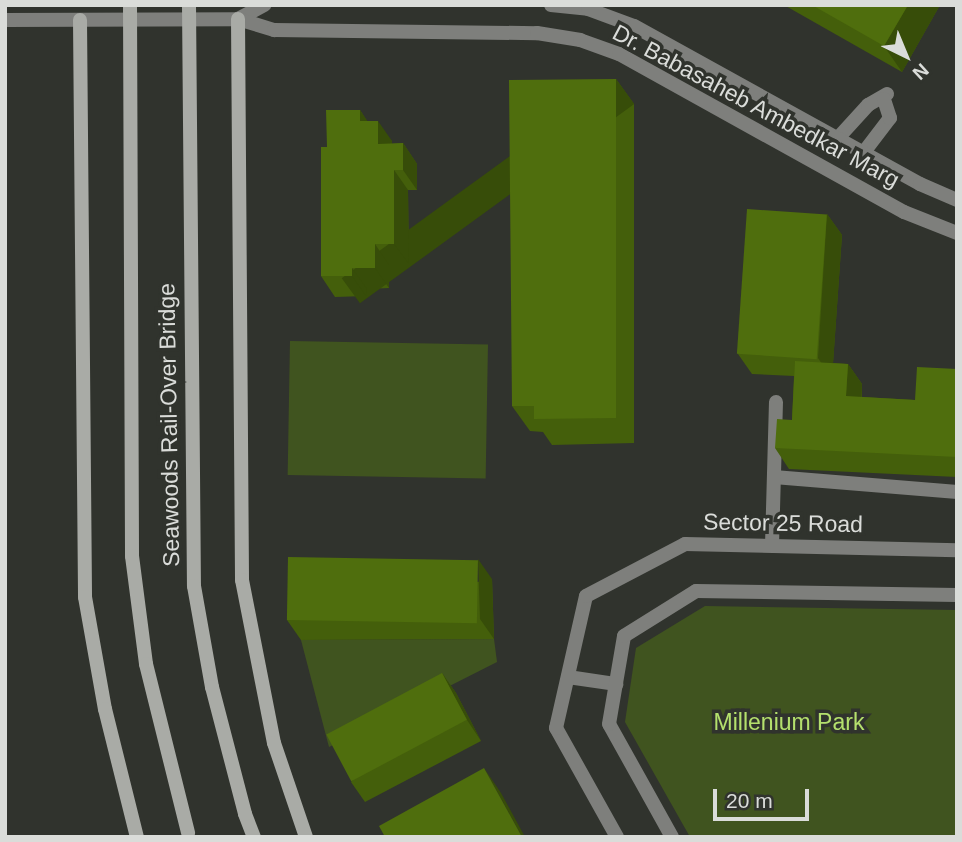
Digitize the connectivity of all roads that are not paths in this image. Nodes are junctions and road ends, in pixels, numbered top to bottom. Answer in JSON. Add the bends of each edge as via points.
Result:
{"nodes":[{"id":1,"x":130,"y":5,"type":"edge"},
{"id":2,"x":189,"y":5,"type":"edge"},
{"id":3,"x":264,"y":5,"type":"edge"},
{"id":4,"x":551,"y":5,"type":"edge"},
{"id":5,"x":238,"y":19,"type":"junction"},
{"id":6,"x":5,"y":20,"type":"edge"},
{"id":7,"x":80,"y":20,"type":"junction"},
{"id":8,"x":838,"y":138,"type":"junction"},
{"id":9,"x":864,"y":152,"type":"junction"},
{"id":10,"x":957,"y":200,"type":"edge"},
{"id":11,"x":957,"y":233,"type":"edge"},
{"id":12,"x":776,"y":402,"type":"dead end"},
{"id":13,"x":774,"y":477,"type":"junction"},
{"id":14,"x":957,"y":492,"type":"edge"},
{"id":15,"x":772,"y":545,"type":"junction"},
{"id":16,"x":957,"y":550,"type":"edge"},
{"id":17,"x":957,"y":595,"type":"edge"},
{"id":18,"x":568,"y":677,"type":"junction"},
{"id":19,"x":616,"y":684,"type":"junction"},
{"id":20,"x":189,"y":835,"type":"edge"},
{"id":21,"x":137,"y":837,"type":"edge"},
{"id":22,"x":254,"y":837,"type":"edge"},
{"id":23,"x":306,"y":837,"type":"edge"},
{"id":24,"x":617,"y":837,"type":"edge"},
{"id":25,"x":672,"y":837,"type":"edge"}],
"edges":[{"from":1,"to":20,"type":"main road","name":"Seawoods Rail-Over Bridge","bridge":true,"via":[[132,556],[146,664]]},
{"from":2,"to":22,"type":"main road","name":"Seawoods Rail-Over Bridge","bridge":true,"via":[[192,552],[205,653]]},
{"from":3,"to":5,"type":"street","name":"Dr. Babasaheb Ambedkar Marg"},
{"from":4,"to":8,"type":"street","name":"Dr. Babasaheb Ambedkar Marg","via":[[588,9],[634,26]]},
{"from":5,"to":7,"type":"street","name":"Dr. Babasaheb Ambedkar Marg"},
{"from":5,"to":11,"type":"street","name":"Dr. Babasaheb Ambedkar Marg","via":[[274,30],[537,33],[580,40],[619,54],[904,212]]},
{"from":5,"to":23,"type":"main road","via":[[241,570],[274,743]]},
{"from":6,"to":7,"type":"street","name":"Dr. Babasaheb Ambedkar Marg"},
{"from":7,"to":21,"type":"main road","via":[[85,597],[102,697]]},
{"from":8,"to":9,"type":"street","name":"Dr. Babasaheb Ambedkar Marg"},
{"from":8,"to":9,"type":"street","via":[[868,105],[886,97],[890,118]]},
{"from":9,"to":10,"type":"street","name":"Dr. Babasaheb Ambedkar Marg"},
{"from":12,"to":13,"type":"street"},
{"from":13,"to":14,"type":"street"},
{"from":13,"to":15,"type":"street"},
{"from":15,"to":16,"type":"street","name":"Sector 25 Road"},
{"from":15,"to":18,"type":"street","name":"Sector 25 Road","via":[[685,544],[586,596]]},
{"from":17,"to":19,"type":"street","via":[[696,591],[624,636]]},
{"from":18,"to":19,"type":"street"},
{"from":18,"to":24,"type":"street","name":"Sector 25 Road","via":[[556,728]]},
{"from":19,"to":25,"type":"street","via":[[609,724]]}]}
